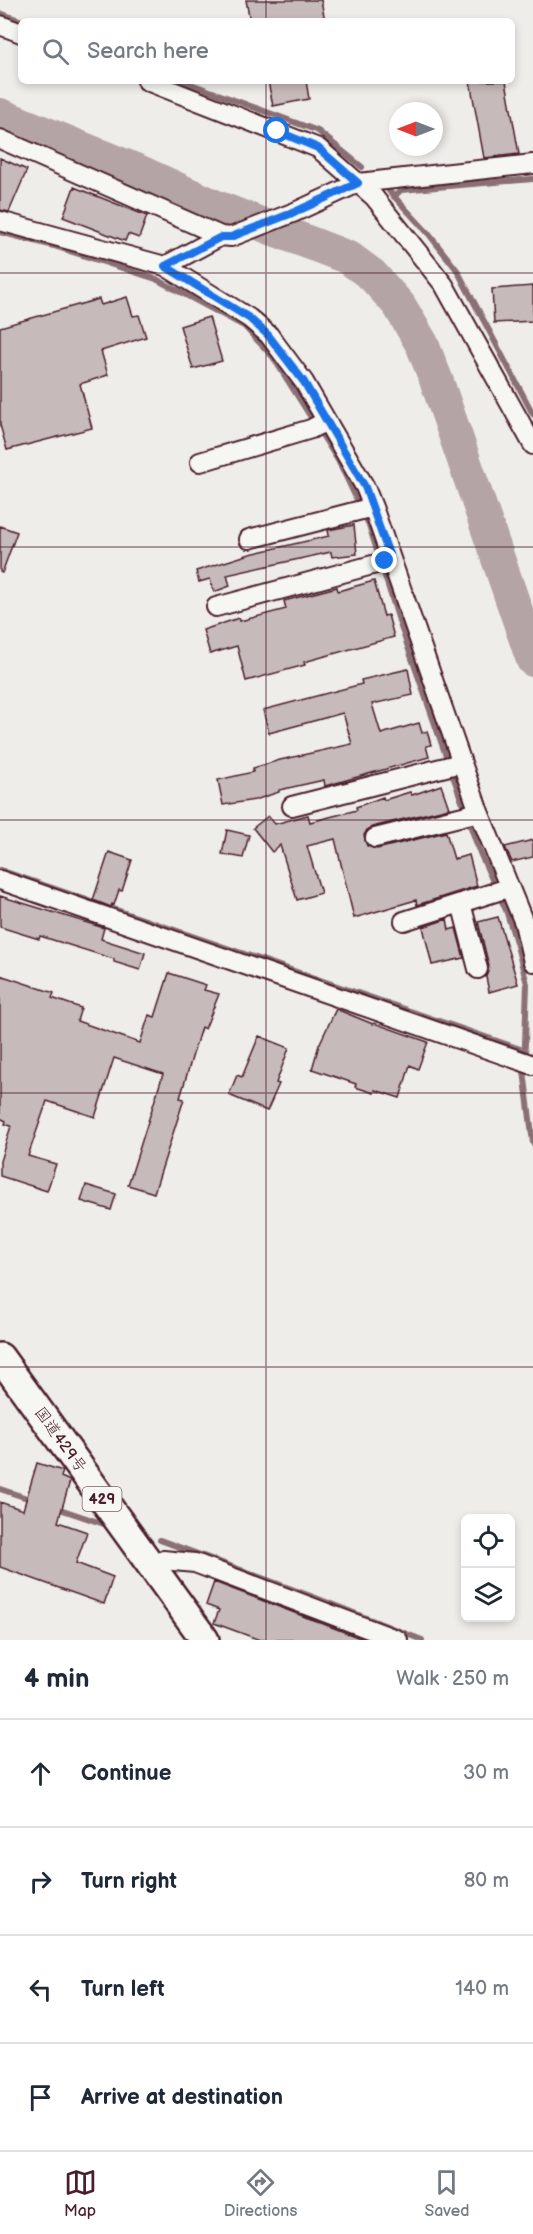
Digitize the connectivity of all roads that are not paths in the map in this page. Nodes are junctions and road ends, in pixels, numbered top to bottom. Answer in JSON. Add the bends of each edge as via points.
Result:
{"nodes":[{"id":1,"x":0,"y":25,"type":"edge"},
{"id":2,"x":18,"y":32,"type":"edge"},
{"id":3,"x":155,"y":84,"type":"edge"},
{"id":4,"x":0,"y":139,"type":"edge"},
{"id":5,"x":533,"y":164,"type":"edge"},
{"id":6,"x":358,"y":183,"type":"junction"},
{"id":7,"x":0,"y":221,"type":"edge"},
{"id":8,"x":226,"y":237,"type":"junction"},
{"id":9,"x":165,"y":266,"type":"junction"},
{"id":10,"x":319,"y":425,"type":"junction"},
{"id":11,"x":533,"y":445,"type":"edge"},
{"id":12,"x":200,"y":462,"type":"dead end"},
{"id":13,"x":365,"y":509,"type":"junction"},
{"id":14,"x":249,"y":539,"type":"dead end"},
{"id":15,"x":383,"y":562,"type":"junction"},
{"id":16,"x":216,"y":607,"type":"dead end"},
{"id":17,"x":453,"y":765,"type":"junction"},
{"id":18,"x":292,"y":806,"type":"dead end"},
{"id":19,"x":471,"y":814,"type":"junction"},
{"id":20,"x":375,"y":838,"type":"dead end"},
{"id":21,"x":0,"y":880,"type":"edge"},
{"id":22,"x":500,"y":891,"type":"junction"},
{"id":23,"x":461,"y":903,"type":"junction"},
{"id":24,"x":404,"y":921,"type":"dead end"},
{"id":25,"x":533,"y":962,"type":"edge"},
{"id":26,"x":478,"y":969,"type":"dead end"},
{"id":27,"x":527,"y":1063,"type":"edge"},
{"id":28,"x":0,"y":1357,"type":"edge"},
{"id":29,"x":150,"y":1564,"type":"junction"},
{"id":30,"x":205,"y":1640,"type":"edge"},
{"id":31,"x":398,"y":1640,"type":"edge"}],
"edges":[{"from":1,"to":2,"type":"street"},
{"from":3,"to":6,"type":"street","via":[[318,148]]},
{"from":4,"to":8,"type":"street"},
{"from":5,"to":6,"type":"street"},
{"from":6,"to":8,"type":"street"},
{"from":6,"to":11,"type":"street","via":[[374,197],[444,285]]},
{"from":7,"to":9,"type":"street"},
{"from":8,"to":9,"type":"street"},
{"from":9,"to":10,"type":"street","via":[[249,318],[268,335],[304,382]]},
{"from":10,"to":12,"type":"street"},
{"from":10,"to":13,"type":"street","via":[[365,487]]},
{"from":13,"to":14,"type":"street"},
{"from":13,"to":15,"type":"street"},
{"from":15,"to":16,"type":"street"},
{"from":15,"to":17,"type":"street"},
{"from":17,"to":18,"type":"street"},
{"from":17,"to":19,"type":"street"},
{"from":19,"to":20,"type":"street"},
{"from":19,"to":22,"type":"street"},
{"from":21,"to":27,"type":"street"},
{"from":22,"to":23,"type":"street"},
{"from":22,"to":25,"type":"street","via":[[524,923]]},
{"from":23,"to":24,"type":"street"},
{"from":23,"to":26,"type":"street"},
{"from":28,"to":29,"type":"highway","name":"国道429号","number":"429"},
{"from":29,"to":30,"type":"highway","name":"国道429号","number":"429"},
{"from":29,"to":31,"type":"street","via":[[163,1560],[195,1563]]}]}
